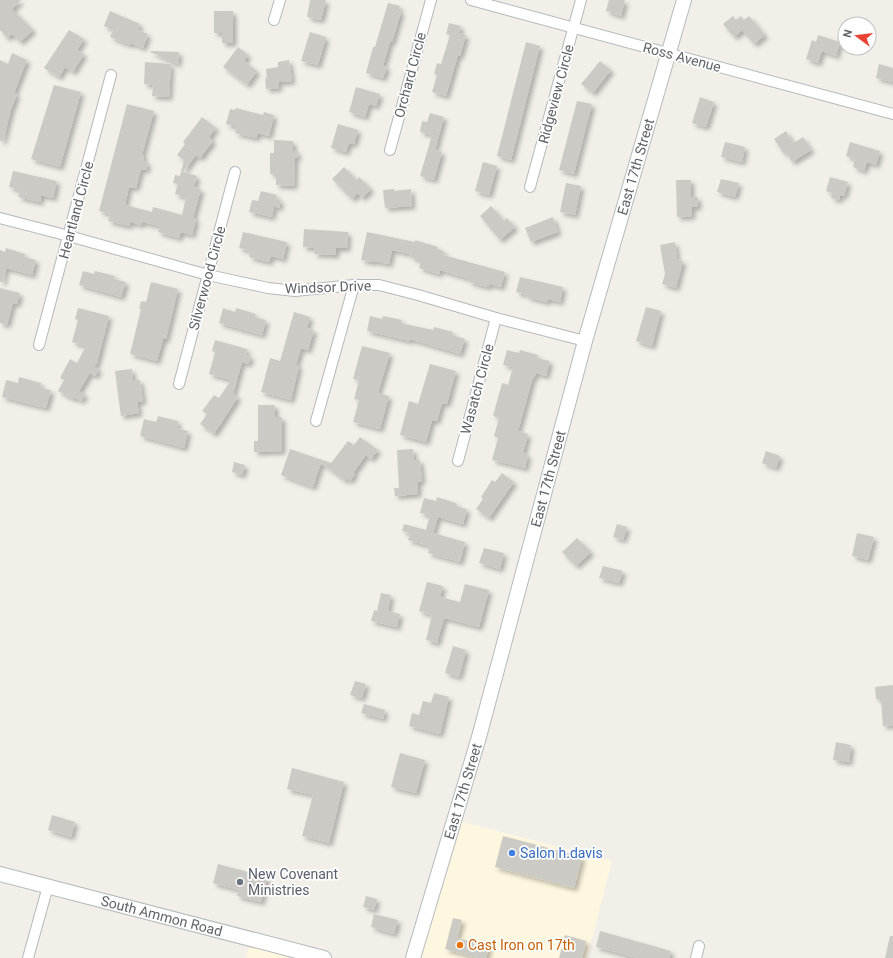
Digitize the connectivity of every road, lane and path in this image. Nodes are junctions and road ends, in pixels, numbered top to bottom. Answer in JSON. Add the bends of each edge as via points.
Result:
{"nodes":[{"id":1,"x":280,"y":0,"type":"edge"},
{"id":2,"x":431,"y":0,"type":"edge"},
{"id":3,"x":471,"y":0,"type":"edge"},
{"id":4,"x":581,"y":0,"type":"edge"},
{"id":5,"x":684,"y":0,"type":"edge"},
{"id":6,"x":274,"y":20,"type":"dead end"},
{"id":7,"x":574,"y":28,"type":"junction"},
{"id":8,"x":669,"y":54,"type":"junction"},
{"id":9,"x":111,"y":75,"type":"dead end"},
{"id":10,"x":893,"y":114,"type":"edge"},
{"id":11,"x":390,"y":150,"type":"dead end"},
{"id":12,"x":235,"y":172,"type":"dead end"},
{"id":13,"x":530,"y":187,"type":"dead end"},
{"id":14,"x":0,"y":218,"type":"edge"},
{"id":15,"x":69,"y":236,"type":"junction"},
{"id":16,"x":208,"y":275,"type":"junction"},
{"id":17,"x":354,"y":285,"type":"junction"},
{"id":18,"x":496,"y":318,"type":"junction"},
{"id":19,"x":585,"y":341,"type":"junction"},
{"id":20,"x":39,"y":345,"type":"dead end"},
{"id":21,"x":179,"y":384,"type":"dead end"},
{"id":22,"x":316,"y":421,"type":"dead end"},
{"id":23,"x":458,"y":461,"type":"dead end"},
{"id":24,"x":0,"y":874,"type":"edge"},
{"id":25,"x":48,"y":886,"type":"junction"},
{"id":26,"x":699,"y":946,"type":"dead end"},
{"id":27,"x":28,"y":958,"type":"edge"},
{"id":28,"x":324,"y":958,"type":"edge"},
{"id":29,"x":413,"y":958,"type":"edge"},
{"id":30,"x":696,"y":958,"type":"edge"}],
"edges":[{"from":1,"to":6,"type":"street"},
{"from":2,"to":11,"type":"street","name":"Orchard Circle"},
{"from":3,"to":7,"type":"street","name":"Ross Avenue"},
{"from":4,"to":7,"type":"street","name":"Ridgeview Circle"},
{"from":5,"to":8,"type":"main road","name":"East 17th Street"},
{"from":7,"to":8,"type":"street","name":"Ross Avenue"},
{"from":7,"to":13,"type":"street","name":"Ridgeview Circle"},
{"from":8,"to":10,"type":"street","name":"Ross Avenue"},
{"from":8,"to":19,"type":"main road","name":"East 17th Street"},
{"from":9,"to":15,"type":"street","name":"Heartland Circle"},
{"from":12,"to":16,"type":"street","name":"Silverwood Circle"},
{"from":14,"to":15,"type":"street","name":"Windsor Drive"},
{"from":15,"to":16,"type":"street","name":"Windsor Drive"},
{"from":15,"to":20,"type":"street","name":"Heartland Circle"},
{"from":16,"to":17,"type":"street","name":"Windsor Drive","via":[[295,291]]},
{"from":16,"to":21,"type":"street","name":"Silverwood Circle"},
{"from":17,"to":18,"type":"street","name":"Windsor Drive","via":[[379,285]]},
{"from":17,"to":22,"type":"street"},
{"from":18,"to":19,"type":"street","name":"Windsor Drive"},
{"from":18,"to":23,"type":"street","name":"Wasatch Circle"},
{"from":19,"to":29,"type":"main road","name":"East 17th Street","via":[[481,730]]},
{"from":24,"to":25,"type":"main road","name":"South Ammon Road"},
{"from":25,"to":27,"type":"street"},
{"from":25,"to":28,"type":"main road","name":"South Ammon Road"},
{"from":26,"to":30,"type":"street"}]}
